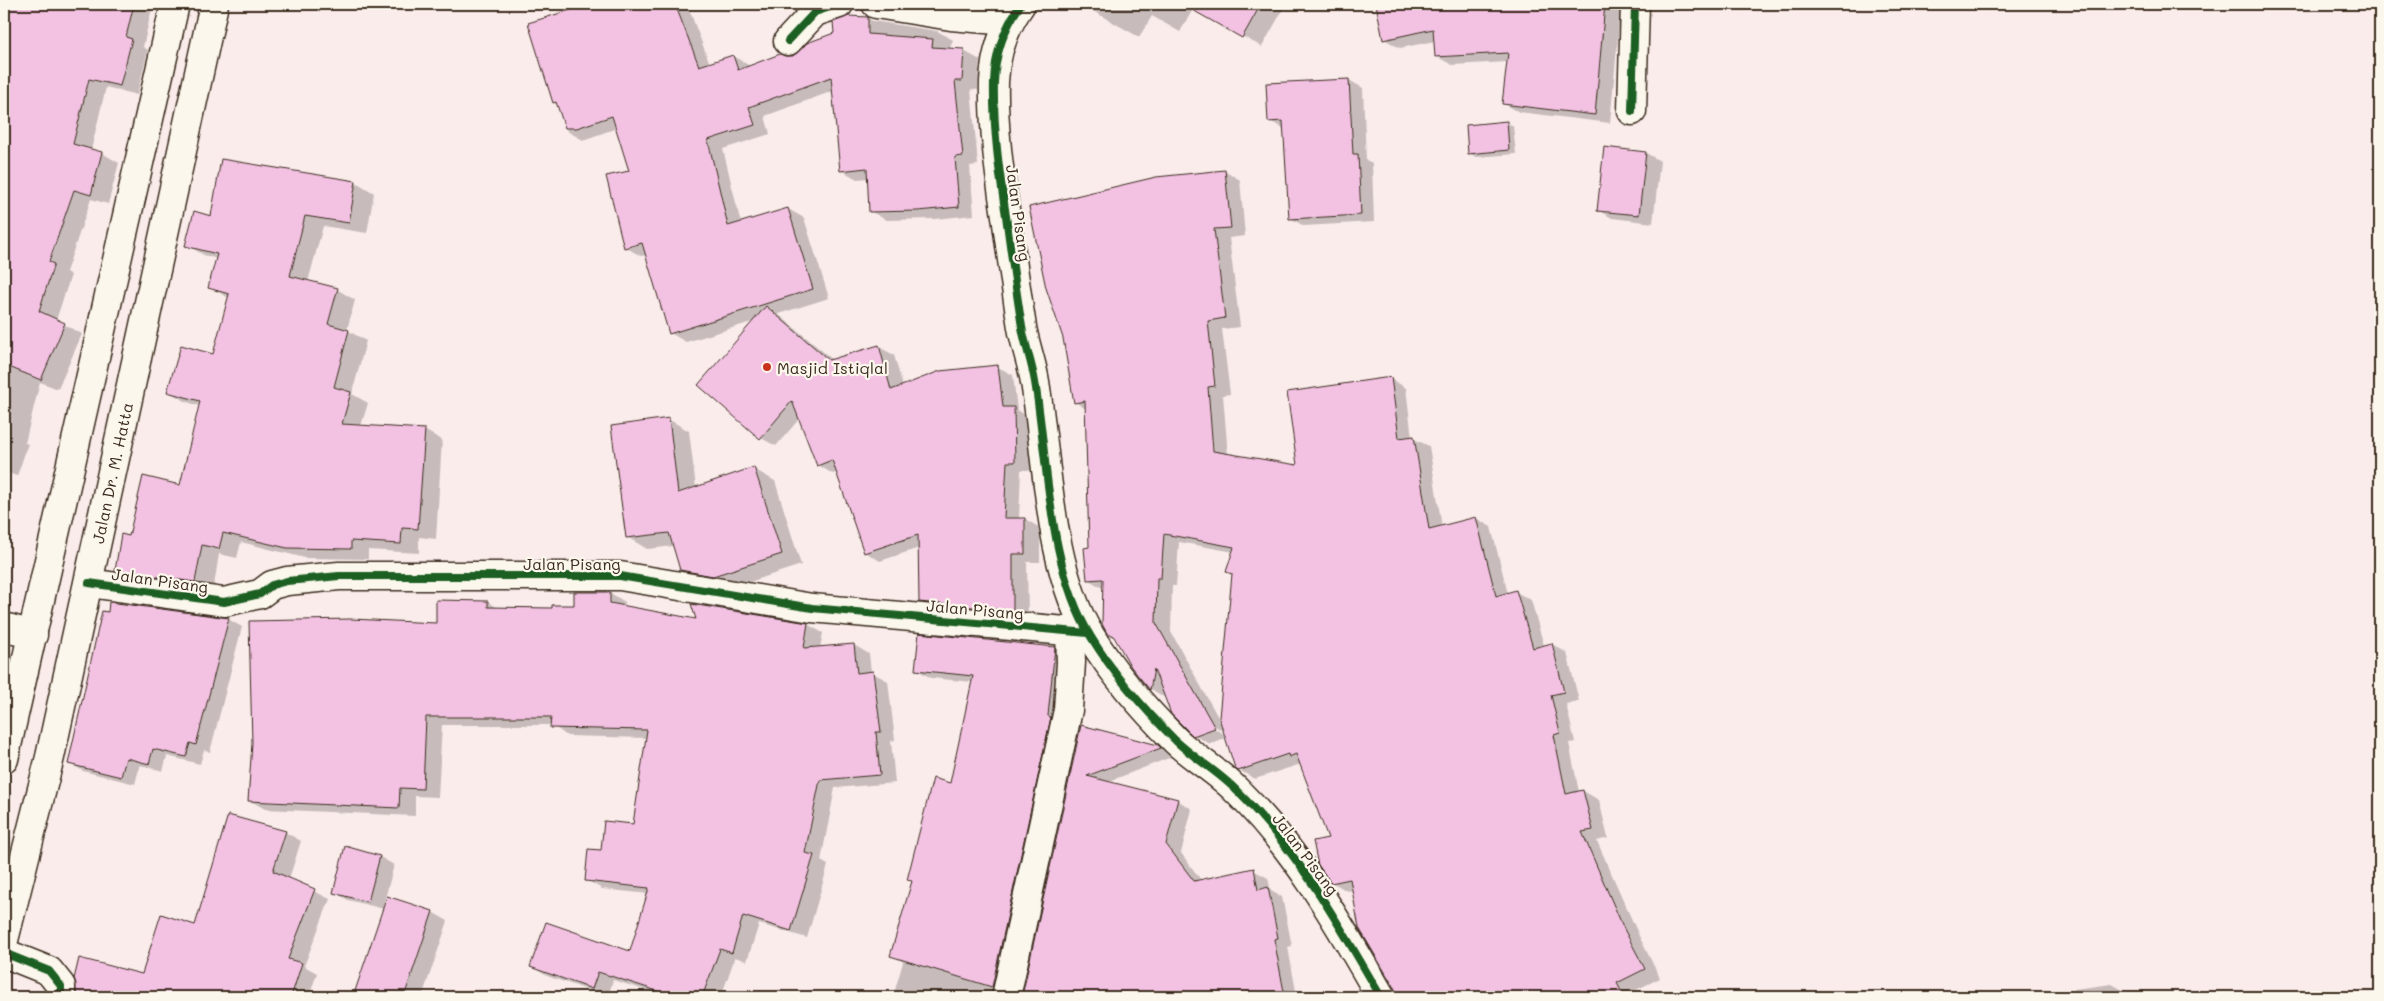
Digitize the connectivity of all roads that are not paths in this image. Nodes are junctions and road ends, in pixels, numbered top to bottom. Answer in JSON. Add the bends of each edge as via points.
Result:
{"nodes":[{"id":1,"x":175,"y":4,"type":"edge"},
{"id":2,"x":214,"y":4,"type":"edge"},
{"id":3,"x":839,"y":4,"type":"edge"},
{"id":4,"x":876,"y":4,"type":"edge"},
{"id":5,"x":1635,"y":4,"type":"edge"},
{"id":6,"x":1015,"y":12,"type":"edge"},
{"id":7,"x":788,"y":41,"type":"dead end"},
{"id":8,"x":1632,"y":111,"type":"dead end"},
{"id":9,"x":89,"y":584,"type":"junction"},
{"id":10,"x":4,"y":627,"type":"edge"},
{"id":11,"x":1079,"y":632,"type":"junction"},
{"id":12,"x":33,"y":635,"type":"junction"},
{"id":13,"x":4,"y":759,"type":"edge"},
{"id":14,"x":4,"y":940,"type":"edge"},
{"id":15,"x":4,"y":953,"type":"edge"},
{"id":16,"x":61,"y":997,"type":"edge"},
{"id":17,"x":1006,"y":997,"type":"edge"},
{"id":18,"x":1381,"y":997,"type":"edge"}],
"edges":[{"from":1,"to":12,"type":"street"},
{"from":2,"to":9,"type":"street","name":"Jalan Dr. M. Hatta"},
{"from":3,"to":7,"type":"street","via":[[815,12]]},
{"from":4,"to":6,"type":"street","via":[[951,16]]},
{"from":5,"to":8,"type":"street"},
{"from":6,"to":11,"type":"street","name":"Jalan Pisang","via":[[997,49],[995,141],[1047,479],[1064,575]]},
{"from":9,"to":11,"type":"street","name":"Jalan Pisang","via":[[224,602],[260,594],[272,584],[339,576],[620,576],[812,608]]},
{"from":9,"to":14,"type":"street","name":"Jalan Dr. M. Hatta"},
{"from":10,"to":12,"type":"street"},
{"from":11,"to":17,"type":"street","via":[[1071,662],[1068,710]]},
{"from":11,"to":18,"type":"street","name":"Jalan Pisang","via":[[1177,742],[1236,790],[1279,837],[1310,877]]},
{"from":12,"to":13,"type":"street"},
{"from":15,"to":16,"type":"street","via":[[48,971],[61,986]]}]}
